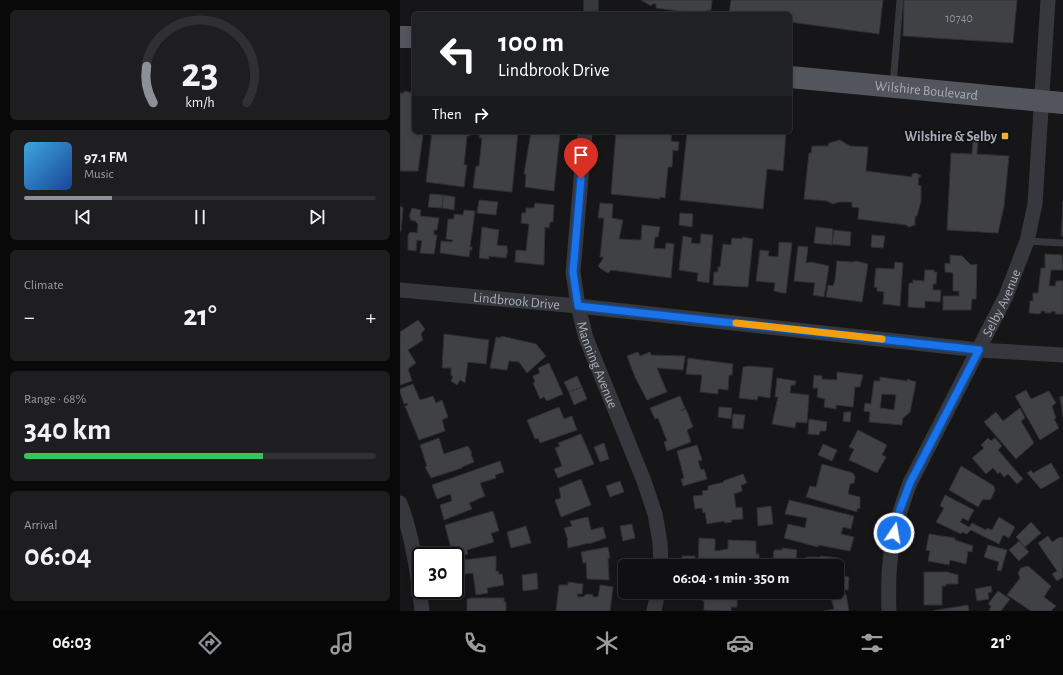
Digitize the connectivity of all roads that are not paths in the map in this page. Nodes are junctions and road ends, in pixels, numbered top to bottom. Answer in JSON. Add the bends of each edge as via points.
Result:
{"nodes":[{"id":1,"x":591,"y":0,"type":"edge"},
{"id":2,"x":900,"y":0,"type":"edge"},
{"id":3,"x":1048,"y":0,"type":"edge"},
{"id":4,"x":591,"y":12,"type":"edge"},
{"id":5,"x":400,"y":36,"type":"edge"},
{"id":6,"x":412,"y":37,"type":"edge"},
{"id":7,"x":792,"y":77,"type":"edge"},
{"id":8,"x":892,"y":87,"type":"junction"},
{"id":9,"x":1042,"y":102,"type":"junction"},
{"id":10,"x":1063,"y":104,"type":"edge"},
{"id":11,"x":586,"y":134,"type":"edge"},
{"id":12,"x":1027,"y":241,"type":"junction"},
{"id":13,"x":1063,"y":243,"type":"edge"},
{"id":14,"x":400,"y":290,"type":"edge"},
{"id":15,"x":578,"y":306,"type":"junction"},
{"id":16,"x":979,"y":350,"type":"junction"},
{"id":17,"x":1063,"y":355,"type":"edge"},
{"id":18,"x":400,"y":503,"type":"edge"},
{"id":19,"x":661,"y":559,"type":"edge"},
{"id":20,"x":657,"y":599,"type":"edge"},
{"id":21,"x":422,"y":611,"type":"edge"},
{"id":22,"x":654,"y":611,"type":"edge"},
{"id":23,"x":889,"y":611,"type":"edge"}],
"edges":[{"from":1,"to":4,"type":"street"},
{"from":2,"to":8,"type":"lane"},
{"from":3,"to":9,"type":"street","name":"Selby Avenue"},
{"from":5,"to":6,"type":"main road"},
{"from":7,"to":8,"type":"main road","name":"Wilshire Boulevard"},
{"from":8,"to":9,"type":"main road","name":"Wilshire Boulevard"},
{"from":9,"to":10,"type":"main road","name":"Wilshire Boulevard"},
{"from":9,"to":12,"type":"street","name":"Selby Avenue","via":[[1035,204]]},
{"from":11,"to":15,"type":"street","name":"Manning Avenue","via":[[573,272]]},
{"from":12,"to":13,"type":"lane"},
{"from":12,"to":16,"type":"street","name":"Selby Avenue","via":[[1006,296]]},
{"from":14,"to":15,"type":"street","name":"Lindbrook Drive"},
{"from":15,"to":16,"type":"street","name":"Lindbrook Drive"},
{"from":15,"to":19,"type":"street","name":"Manning Avenue","via":[[586,338],[644,481],[660,542]]},
{"from":16,"to":17,"type":"street","name":"Lindbrook Drive"},
{"from":16,"to":23,"type":"street","name":"Selby Avenue","via":[[910,483],[899,512],[888,575]]},
{"from":18,"to":21,"type":"street","via":[[408,524],[418,567]]},
{"from":20,"to":22,"type":"street"}]}
